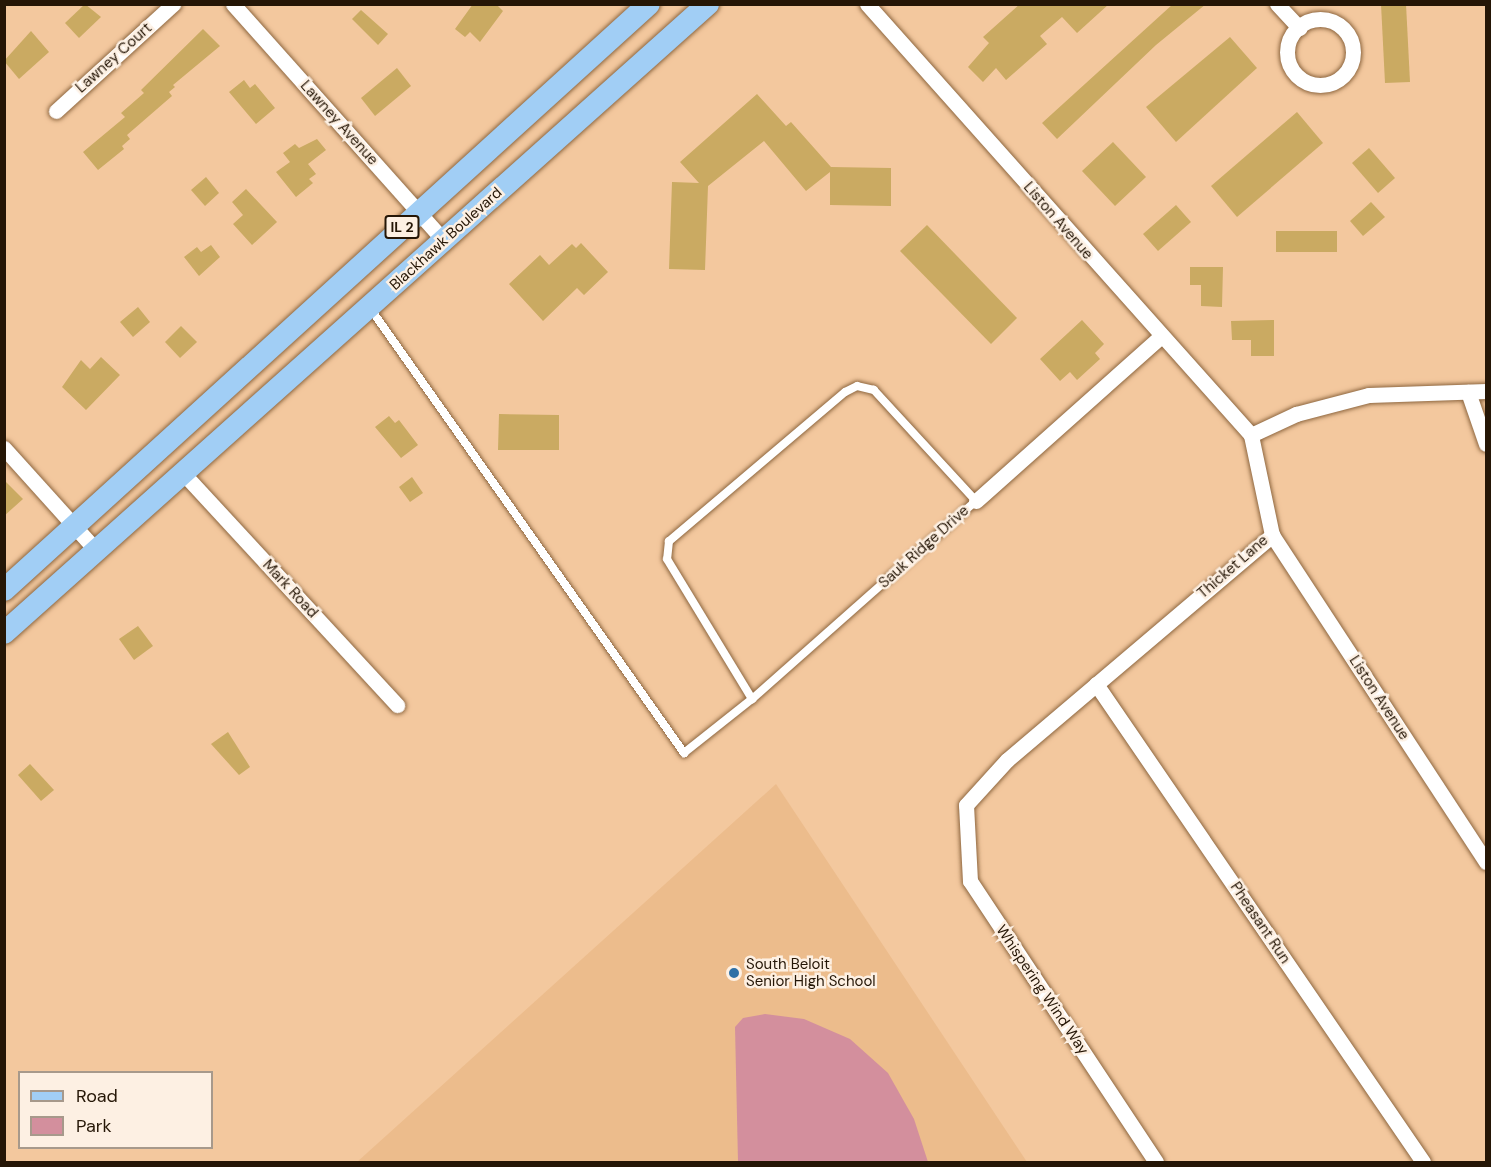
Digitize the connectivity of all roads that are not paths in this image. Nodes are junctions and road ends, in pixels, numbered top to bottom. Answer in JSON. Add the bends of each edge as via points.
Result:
{"nodes":[{"id":1,"x":173,"y":4,"type":"edge"},
{"id":2,"x":233,"y":4,"type":"edge"},
{"id":3,"x":649,"y":4,"type":"edge"},
{"id":4,"x":708,"y":4,"type":"edge"},
{"id":5,"x":867,"y":4,"type":"edge"},
{"id":6,"x":1277,"y":4,"type":"edge"},
{"id":7,"x":1299,"y":28,"type":"junction"},
{"id":8,"x":56,"y":111,"type":"dead end"},
{"id":9,"x":418,"y":212,"type":"junction"},
{"id":10,"x":444,"y":241,"type":"junction"},
{"id":11,"x":370,"y":307,"type":"junction"},
{"id":12,"x":1161,"y":337,"type":"junction"},
{"id":13,"x":1486,"y":391,"type":"edge"},
{"id":14,"x":1468,"y":392,"type":"junction"},
{"id":15,"x":1251,"y":435,"type":"junction"},
{"id":16,"x":1486,"y":444,"type":"edge"},
{"id":17,"x":4,"y":448,"type":"edge"},
{"id":18,"x":183,"y":472,"type":"junction"},
{"id":19,"x":976,"y":501,"type":"junction"},
{"id":20,"x":76,"y":528,"type":"junction"},
{"id":21,"x":1272,"y":535,"type":"junction"},
{"id":22,"x":96,"y":550,"type":"junction"},
{"id":23,"x":4,"y":590,"type":"edge"},
{"id":24,"x":4,"y":633,"type":"edge"},
{"id":25,"x":1096,"y":684,"type":"junction"},
{"id":26,"x":752,"y":699,"type":"junction"},
{"id":27,"x":397,"y":705,"type":"dead end"},
{"id":28,"x":966,"y":805,"type":"joint"},
{"id":29,"x":1486,"y":862,"type":"edge"},
{"id":30,"x":1156,"y":1162,"type":"edge"},
{"id":31,"x":1424,"y":1162,"type":"edge"}],
"edges":[{"from":1,"to":8,"type":"street","name":"Lawney Court"},
{"from":2,"to":9,"type":"street","name":"Lawney Avenue"},
{"from":3,"to":9,"type":"main road","number":"IL 2"},
{"from":4,"to":10,"type":"main road","name":"Blackhawk Boulevard","number":"IL 2"},
{"from":5,"to":12,"type":"street","name":"Liston Avenue"},
{"from":6,"to":7,"type":"street"},
{"from":7,"to":7,"type":"street","via":[[1322,19],[1342,27],[1353,46],[1350,67],[1343,76],[1324,85],[1313,84],[1295,73],[1288,53],[1289,42]]},
{"from":9,"to":10,"type":"street","name":"Lawney Avenue"},
{"from":9,"to":20,"type":"main road","number":"IL 2"},
{"from":10,"to":11,"type":"main road","name":"Blackhawk Boulevard","number":"IL 2"},
{"from":11,"to":18,"type":"main road","name":"Blackhawk Boulevard","number":"IL 2"},
{"from":11,"to":26,"type":"lane","name":"Sauk Ridge Drive","via":[[684,753]]},
{"from":12,"to":15,"type":"street","name":"Liston Avenue"},
{"from":12,"to":19,"type":"street","name":"Sauk Ridge Drive"},
{"from":13,"to":14,"type":"street"},
{"from":14,"to":15,"type":"street","via":[[1369,395],[1296,414]]},
{"from":14,"to":16,"type":"street"},
{"from":15,"to":21,"type":"street","name":"Thicket Lane"},
{"from":17,"to":20,"type":"street"},
{"from":18,"to":22,"type":"main road","number":"IL 2"},
{"from":18,"to":27,"type":"street","name":"Mark Road"},
{"from":19,"to":26,"type":"lane","name":"Sauk Ridge Drive"},
{"from":19,"to":26,"type":"lane","via":[[874,390],[857,386],[680,528],[669,541],[667,559]]},
{"from":20,"to":22,"type":"street"},
{"from":20,"to":23,"type":"main road","number":"IL 2"},
{"from":21,"to":25,"type":"street","name":"Thicket Lane"},
{"from":21,"to":29,"type":"street","name":"Liston Avenue"},
{"from":22,"to":24,"type":"main road","number":"IL 2"},
{"from":25,"to":28,"type":"street","name":"Thicket Lane","via":[[1007,760]]},
{"from":25,"to":31,"type":"street","name":"Pheasant Run"},
{"from":28,"to":30,"type":"street","name":"Whispering Wind Way","via":[[970,881]]}]}
